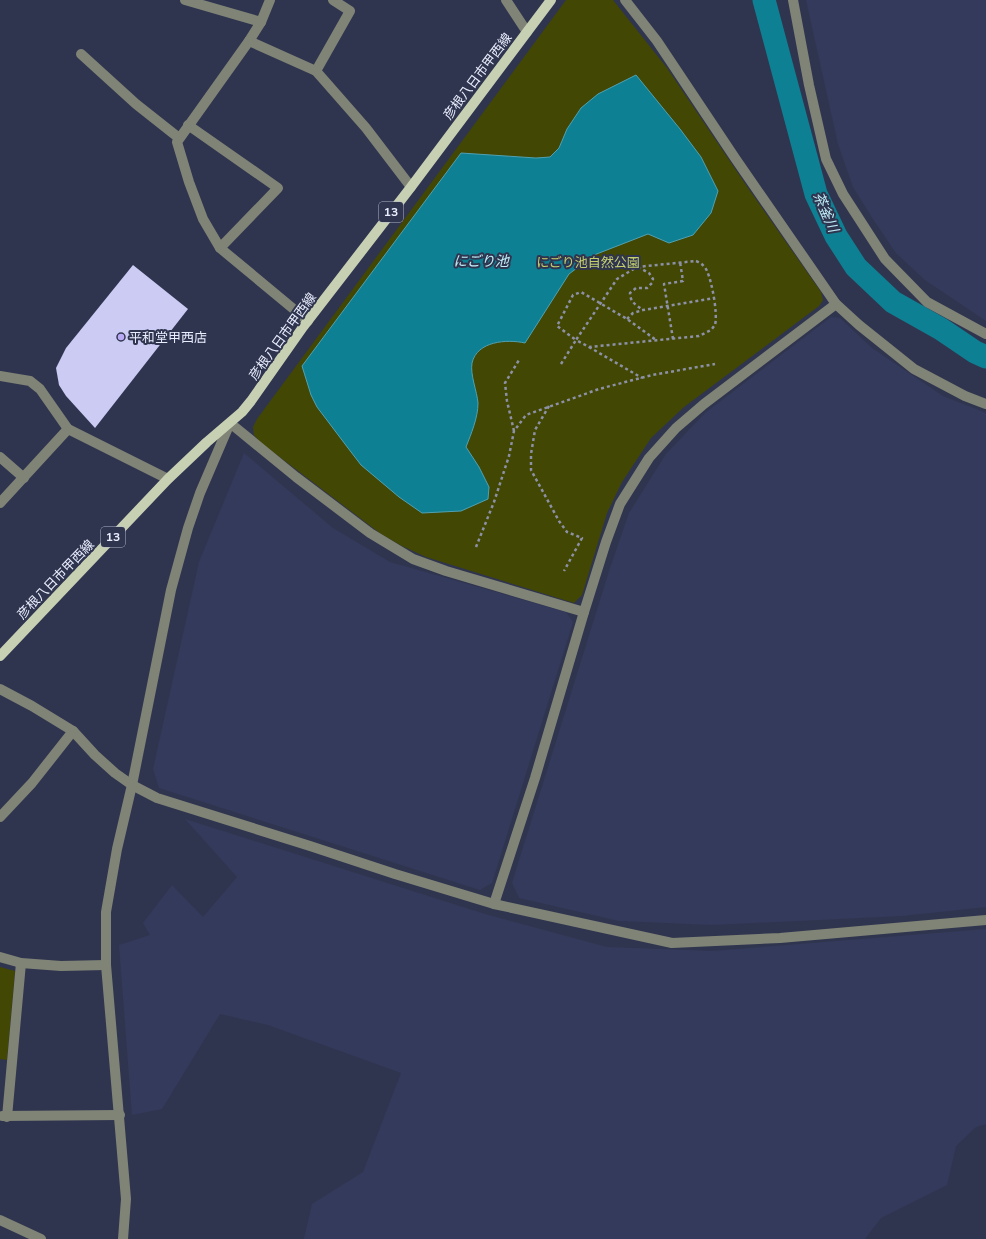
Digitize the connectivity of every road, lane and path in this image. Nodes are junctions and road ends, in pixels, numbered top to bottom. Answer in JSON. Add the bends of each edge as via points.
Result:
{"nodes":[{"id":1,"x":185,"y":0,"type":"edge"},
{"id":2,"x":270,"y":0,"type":"edge"},
{"id":3,"x":333,"y":0,"type":"edge"},
{"id":4,"x":506,"y":0,"type":"edge"},
{"id":5,"x":550,"y":0,"type":"edge"},
{"id":6,"x":625,"y":0,"type":"edge"},
{"id":7,"x":793,"y":0,"type":"edge"},
{"id":8,"x":261,"y":22,"type":"junction"},
{"id":9,"x":527,"y":32,"type":"junction"},
{"id":10,"x":249,"y":42,"type":"junction"},
{"id":11,"x":81,"y":54,"type":"dead end"},
{"id":12,"x":316,"y":72,"type":"junction"},
{"id":13,"x":188,"y":125,"type":"junction"},
{"id":14,"x":179,"y":138,"type":"junction"},
{"id":15,"x":410,"y":187,"type":"junction"},
{"id":16,"x":220,"y":248,"type":"junction"},
{"id":17,"x":680,"y":262,"type":"junction"},
{"id":18,"x":637,"y":267,"type":"junction"},
{"id":19,"x":714,"y":298,"type":"junction"},
{"id":20,"x":600,"y":303,"type":"junction"},
{"id":21,"x":836,"y":304,"type":"junction"},
{"id":22,"x":668,"y":306,"type":"junction"},
{"id":23,"x":643,"y":310,"type":"junction"},
{"id":24,"x":627,"y":319,"type":"junction"},
{"id":25,"x":308,"y":321,"type":"junction"},
{"id":26,"x":986,"y":334,"type":"edge"},
{"id":27,"x":673,"y":339,"type":"junction"},
{"id":28,"x":576,"y":340,"type":"junction"},
{"id":29,"x":656,"y":340,"type":"junction"},
{"id":30,"x":589,"y":347,"type":"junction"},
{"id":31,"x":519,"y":360,"type":"dead end"},
{"id":32,"x":561,"y":364,"type":"dead end"},
{"id":33,"x":715,"y":364,"type":"dead end"},
{"id":34,"x":0,"y":376,"type":"edge"},
{"id":35,"x":642,"y":378,"type":"junction"},
{"id":36,"x":986,"y":404,"type":"edge"},
{"id":37,"x":549,"y":406,"type":"junction"},
{"id":38,"x":230,"y":423,"type":"junction"},
{"id":39,"x":68,"y":429,"type":"junction"},
{"id":40,"x":514,"y":431,"type":"junction"},
{"id":41,"x":0,"y":457,"type":"edge"},
{"id":42,"x":24,"y":478,"type":"junction"},
{"id":43,"x":168,"y":479,"type":"junction"},
{"id":44,"x":0,"y":503,"type":"edge"},
{"id":45,"x":476,"y":546,"type":"dead end"},
{"id":46,"x":564,"y":571,"type":"dead end"},
{"id":47,"x":584,"y":612,"type":"junction"},
{"id":48,"x":0,"y":656,"type":"edge"},
{"id":49,"x":0,"y":689,"type":"edge"},
{"id":50,"x":73,"y":731,"type":"junction"},
{"id":51,"x":132,"y":785,"type":"junction"},
{"id":52,"x":0,"y":817,"type":"edge"},
{"id":53,"x":494,"y":904,"type":"junction"},
{"id":54,"x":986,"y":920,"type":"edge"},
{"id":55,"x":0,"y":957,"type":"edge"},
{"id":56,"x":21,"y":963,"type":"junction"},
{"id":57,"x":106,"y":965,"type":"junction"},
{"id":58,"x":120,"y":1114,"type":"junction"},
{"id":59,"x":3,"y":1116,"type":"edge"},
{"id":60,"x":0,"y":1220,"type":"edge"},
{"id":61,"x":42,"y":1239,"type":"edge"},
{"id":62,"x":123,"y":1239,"type":"edge"}],
"edges":[{"from":1,"to":8,"type":"street"},
{"from":2,"to":8,"type":"street"},
{"from":3,"to":12,"type":"street","via":[[350,11]]},
{"from":4,"to":9,"type":"street"},
{"from":5,"to":9,"type":"main road","name":"彦根八日市甲西線","number":"13"},
{"from":6,"to":21,"type":"street","via":[[657,42]]},
{"from":7,"to":26,"type":"street","via":[[826,159],[843,194],[884,259],[927,302]]},
{"from":8,"to":10,"type":"street"},
{"from":9,"to":15,"type":"main road","name":"彦根八日市甲西線","number":"13"},
{"from":10,"to":12,"type":"street"},
{"from":10,"to":13,"type":"street"},
{"from":11,"to":14,"type":"street","via":[[136,104]]},
{"from":12,"to":15,"type":"street","via":[[366,128]]},
{"from":13,"to":14,"type":"street"},
{"from":13,"to":16,"type":"street","via":[[278,188]]},
{"from":14,"to":16,"type":"street","via":[[177,142],[192,190],[203,219]]},
{"from":15,"to":25,"type":"main road","name":"彦根八日市甲西線","number":"13"},
{"from":16,"to":25,"type":"street"},
{"from":17,"to":18,"type":"path"},
{"from":17,"to":19,"type":"path","via":[[701,262],[708,272]]},
{"from":17,"to":22,"type":"path","via":[[683,281],[664,284]]},
{"from":18,"to":20,"type":"path","via":[[617,279]]},
{"from":18,"to":23,"type":"path","via":[[649,273],[653,279],[647,288],[636,288],[630,293],[634,304]]},
{"from":19,"to":22,"type":"path"},
{"from":19,"to":27,"type":"path","via":[[717,320],[711,330],[699,336]]},
{"from":20,"to":24,"type":"path"},
{"from":20,"to":28,"type":"path"},
{"from":20,"to":28,"type":"path","via":[[581,292],[573,295],[557,326]]},
{"from":21,"to":36,"type":"street","via":[[914,369]]},
{"from":21,"to":47,"type":"street","via":[[704,404],[676,428],[649,458],[620,504]]},
{"from":22,"to":23,"type":"path"},
{"from":22,"to":27,"type":"path"},
{"from":23,"to":24,"type":"path","via":[[633,313]]},
{"from":24,"to":29,"type":"path"},
{"from":25,"to":38,"type":"main road","name":"彦根八日市甲西線","number":"13","via":[[251,401]]},
{"from":27,"to":29,"type":"path"},
{"from":28,"to":30,"type":"path"},
{"from":28,"to":32,"type":"path"},
{"from":29,"to":30,"type":"path"},
{"from":30,"to":35,"type":"path"},
{"from":31,"to":40,"type":"path","via":[[505,383]]},
{"from":33,"to":35,"type":"path"},
{"from":34,"to":39,"type":"street","via":[[24,379],[34,384]]},
{"from":35,"to":37,"type":"path"},
{"from":37,"to":40,"type":"path","via":[[526,416]]},
{"from":37,"to":46,"type":"path","via":[[536,430],[531,470],[567,532],[582,538]]},
{"from":38,"to":43,"type":"main road","name":"彦根八日市甲西線","number":"13"},
{"from":38,"to":47,"type":"street","via":[[370,533],[413,559]]},
{"from":38,"to":51,"type":"street","via":[[200,493],[171,590]]},
{"from":39,"to":42,"type":"street"},
{"from":39,"to":43,"type":"street"},
{"from":40,"to":45,"type":"path","via":[[494,502]]},
{"from":41,"to":42,"type":"street"},
{"from":42,"to":44,"type":"street"},
{"from":43,"to":48,"type":"main road","name":"彦根八日市甲西線","number":"13"},
{"from":47,"to":53,"type":"street","via":[[535,778]]},
{"from":49,"to":50,"type":"street"},
{"from":50,"to":51,"type":"street","via":[[95,755]]},
{"from":50,"to":52,"type":"street","via":[[32,783]]},
{"from":51,"to":53,"type":"street","via":[[157,798]]},
{"from":51,"to":57,"type":"street","via":[[106,912]]},
{"from":53,"to":54,"type":"street","via":[[672,943],[780,938]]},
{"from":55,"to":56,"type":"street"},
{"from":56,"to":57,"type":"street","via":[[61,966]]},
{"from":56,"to":59,"type":"street"},
{"from":57,"to":58,"type":"street"},
{"from":58,"to":59,"type":"street"},
{"from":58,"to":62,"type":"street","via":[[126,1199]]},
{"from":60,"to":61,"type":"street"}]}
